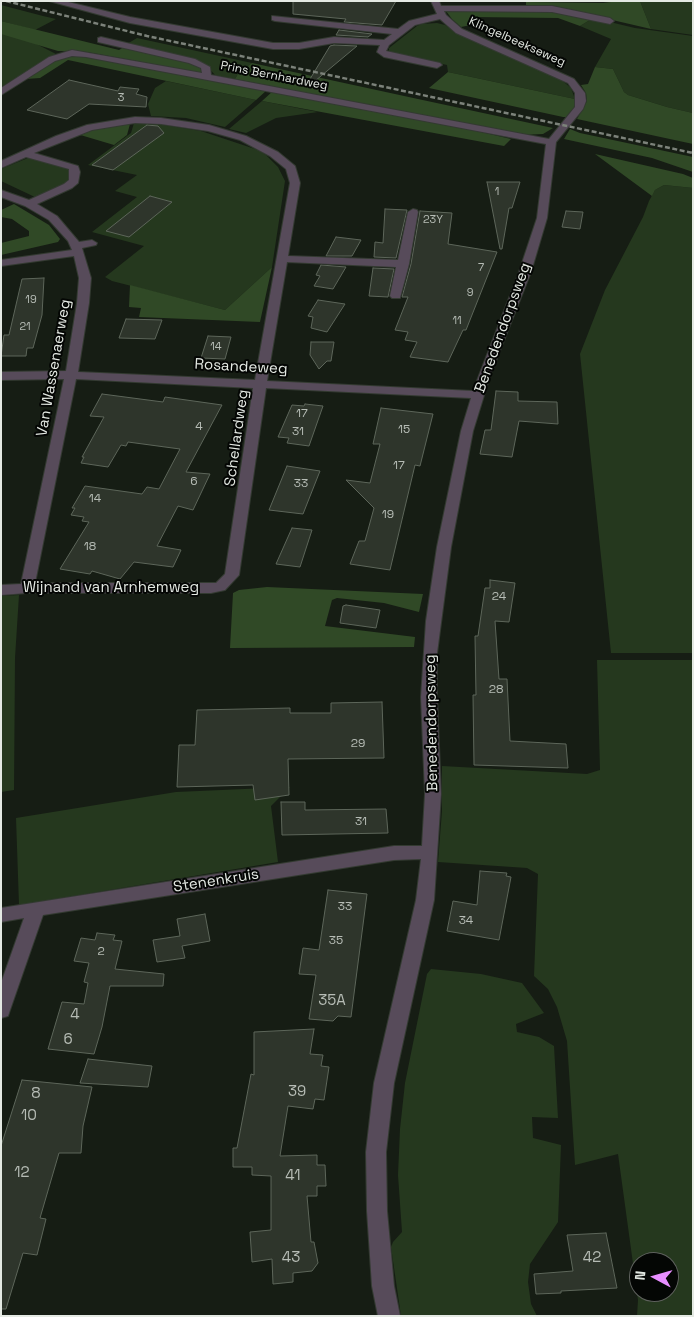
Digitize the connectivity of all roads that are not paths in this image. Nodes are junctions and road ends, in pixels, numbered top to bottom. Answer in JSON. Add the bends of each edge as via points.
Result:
{"nodes":[{"id":1,"x":54,"y":1,"type":"edge"},
{"id":2,"x":439,"y":9,"type":"edge"},
{"id":3,"x":275,"y":18,"type":"dead end"},
{"id":4,"x":610,"y":21,"type":"dead end"},
{"id":5,"x":399,"y":32,"type":"junction"},
{"id":6,"x":102,"y":40,"type":"dead end"},
{"id":7,"x":386,"y":43,"type":"junction"},
{"id":8,"x":437,"y":65,"type":"dead end"},
{"id":9,"x":206,"y":76,"type":"junction"},
{"id":10,"x":1,"y":92,"type":"edge"},
{"id":11,"x":551,"y":142,"type":"junction"},
{"id":12,"x":26,"y":154,"type":"junction"},
{"id":13,"x":1,"y":165,"type":"edge"},
{"id":14,"x":1,"y":193,"type":"edge"},
{"id":15,"x":29,"y":204,"type":"junction"},
{"id":16,"x":412,"y":212,"type":"dead end"},
{"id":17,"x":92,"y":243,"type":"dead end"},
{"id":18,"x":77,"y":249,"type":"junction"},
{"id":19,"x":282,"y":259,"type":"junction"},
{"id":20,"x":1,"y":263,"type":"edge"},
{"id":21,"x":403,"y":264,"type":"junction"},
{"id":22,"x":396,"y":296,"type":"dead end"},
{"id":23,"x":71,"y":375,"type":"junction"},
{"id":24,"x":1,"y":376,"type":"edge"},
{"id":25,"x":260,"y":384,"type":"junction"},
{"id":26,"x":478,"y":395,"type":"junction"},
{"id":27,"x":220,"y":586,"type":"joint"},
{"id":28,"x":26,"y":588,"type":"junction"},
{"id":29,"x":1,"y":590,"type":"edge"},
{"id":30,"x":430,"y":852,"type":"junction"},
{"id":31,"x":36,"y":909,"type":"junction"},
{"id":32,"x":1,"y":915,"type":"edge"},
{"id":33,"x":1,"y":1010,"type":"edge"},
{"id":34,"x":389,"y":1316,"type":"edge"}],
"edges":[{"from":1,"to":7,"type":"street","via":[[130,20],[273,46],[299,46],[334,40]]},
{"from":2,"to":4,"type":"street","via":[[552,9]]},
{"from":2,"to":5,"type":"street"},
{"from":2,"to":11,"type":"street","name":"Klingelbeekseweg","via":[[459,31],[564,77],[576,86],[580,93],[580,107]]},
{"from":3,"to":5,"type":"street"},
{"from":5,"to":7,"type":"street"},
{"from":6,"to":9,"type":"street","via":[[192,61],[207,69]]},
{"from":7,"to":8,"type":"street","via":[[381,52],[387,55]]},
{"from":9,"to":10,"type":"street","name":"Prins Bernhardweg","via":[[72,53],[52,59]]},
{"from":9,"to":11,"type":"street","name":"Prins Bernhardweg"},
{"from":11,"to":26,"type":"street","name":"Benedendorpsweg","via":[[542,218]]},
{"from":12,"to":13,"type":"street","name":"Schellardweg"},
{"from":12,"to":15,"type":"street","via":[[60,160],[74,168],[76,176],[58,194]]},
{"from":12,"to":19,"type":"street","name":"Schellardweg","via":[[90,127],[140,120],[176,122],[243,138],[274,154],[291,168],[295,183]]},
{"from":14,"to":15,"type":"street","name":"Van Wassenaerweg"},
{"from":15,"to":18,"type":"street","name":"Van Wassenaerweg","via":[[53,218]]},
{"from":16,"to":21,"type":"street"},
{"from":17,"to":18,"type":"street"},
{"from":18,"to":20,"type":"street"},
{"from":18,"to":23,"type":"street","name":"Van Wassenaerweg","via":[[85,278]]},
{"from":19,"to":21,"type":"street"},
{"from":19,"to":25,"type":"street","name":"Schellardweg"},
{"from":21,"to":22,"type":"street"},
{"from":23,"to":24,"type":"street","name":"Rosandeweg"},
{"from":23,"to":25,"type":"street","name":"Rosandeweg"},
{"from":23,"to":28,"type":"street","name":"Van Wassenaerweg"},
{"from":25,"to":26,"type":"street","name":"Rosandeweg"},
{"from":25,"to":27,"type":"street","name":"Schellardweg","via":[[232,575]]},
{"from":26,"to":30,"type":"street","name":"Benedendorpsweg","via":[[458,469],[433,621],[429,697],[433,794]]},
{"from":27,"to":28,"type":"street","name":"Wijnand van Arnhemweg"},
{"from":28,"to":29,"type":"street","name":"Wijnand van Arnhemweg"},
{"from":30,"to":31,"type":"street","name":"Stenenkruis","via":[[394,853]]},
{"from":30,"to":34,"type":"street","name":"Benedendorpsweg","via":[[424,900],[384,1084],[376,1152],[376,1211]]},
{"from":31,"to":32,"type":"street","name":"Stenenkruis"},
{"from":31,"to":33,"type":"street"}]}
